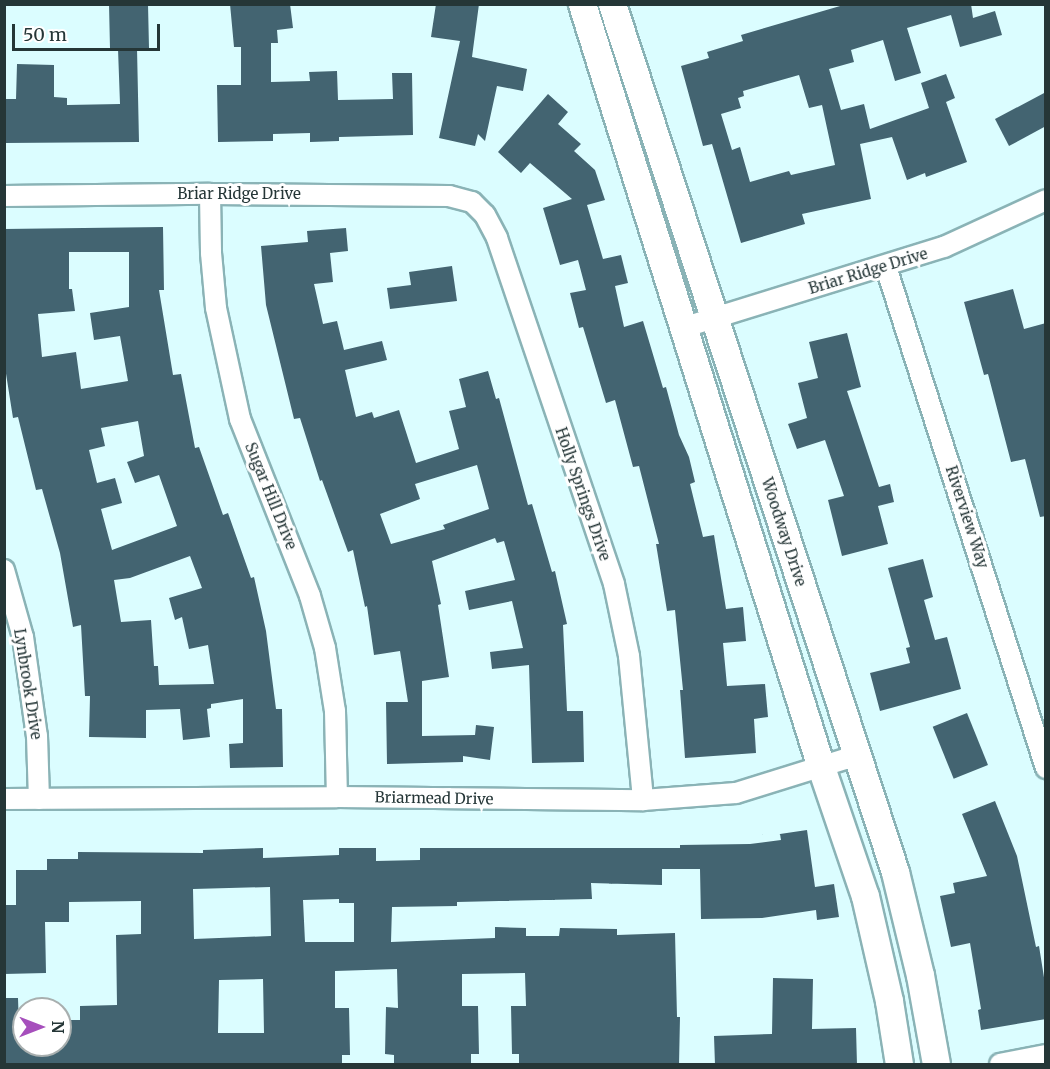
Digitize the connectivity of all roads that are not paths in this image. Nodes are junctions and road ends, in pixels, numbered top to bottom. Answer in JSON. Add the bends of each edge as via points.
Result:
{"nodes":[{"id":1,"x":582,"y":4,"type":"edge"},
{"id":2,"x":612,"y":4,"type":"edge"},
{"id":3,"x":210,"y":194,"type":"junction"},
{"id":4,"x":4,"y":196,"type":"edge"},
{"id":5,"x":1046,"y":200,"type":"edge"},
{"id":6,"x":472,"y":202,"type":"joint"},
{"id":7,"x":886,"y":267,"type":"junction"},
{"id":8,"x":713,"y":317,"type":"junction"},
{"id":9,"x":685,"y":327,"type":"junction"},
{"id":10,"x":4,"y":570,"type":"edge"},
{"id":11,"x":858,"y":755,"type":"junction"},
{"id":12,"x":821,"y":767,"type":"junction"},
{"id":13,"x":1046,"y":768,"type":"edge"},
{"id":14,"x":337,"y":797,"type":"junction"},
{"id":15,"x":39,"y":799,"type":"junction"},
{"id":16,"x":4,"y":800,"type":"edge"},
{"id":17,"x":643,"y":800,"type":"junction"},
{"id":18,"x":1046,"y":1055,"type":"edge"},
{"id":19,"x":899,"y":1065,"type":"edge"},
{"id":20,"x":936,"y":1065,"type":"edge"},
{"id":21,"x":1000,"y":1065,"type":"edge"}],
"edges":[{"from":1,"to":9,"type":"main road"},
{"from":2,"to":8,"type":"main road","name":"Woodway Drive"},
{"from":3,"to":4,"type":"street","name":"Briar Ridge Drive"},
{"from":3,"to":6,"type":"street","name":"Briar Ridge Drive","via":[[449,196]]},
{"from":3,"to":14,"type":"street","name":"Sugar Hill Drive","via":[[216,308],[240,419],[303,578],[326,648],[335,711]]},
{"from":5,"to":7,"type":"street","name":"Briar Ridge Drive","via":[[944,247]]},
{"from":6,"to":17,"type":"street","name":"Holly Springs Drive","via":[[497,238],[614,584],[629,656]]},
{"from":7,"to":8,"type":"street","name":"Briar Ridge Drive"},
{"from":7,"to":13,"type":"street","name":"Riverview Way"},
{"from":8,"to":9,"type":"street","name":"Briar Ridge Drive"},
{"from":8,"to":11,"type":"main road","name":"Woodway Drive"},
{"from":9,"to":12,"type":"main road"},
{"from":10,"to":15,"type":"street","name":"Lynbrook Drive","via":[[23,637],[37,736]]},
{"from":11,"to":12,"type":"street","name":"Briarmead Drive"},
{"from":11,"to":20,"type":"main road","name":"Woodway Drive","via":[[895,872],[920,975]]},
{"from":12,"to":17,"type":"street","name":"Briarmead Drive","via":[[736,793]]},
{"from":12,"to":19,"type":"main road","via":[[866,896]]},
{"from":14,"to":15,"type":"street","name":"Briarmead Drive"},
{"from":14,"to":17,"type":"street","name":"Briarmead Drive"},
{"from":15,"to":16,"type":"street","name":"Briarmead Drive"},
{"from":18,"to":21,"type":"street"}]}
